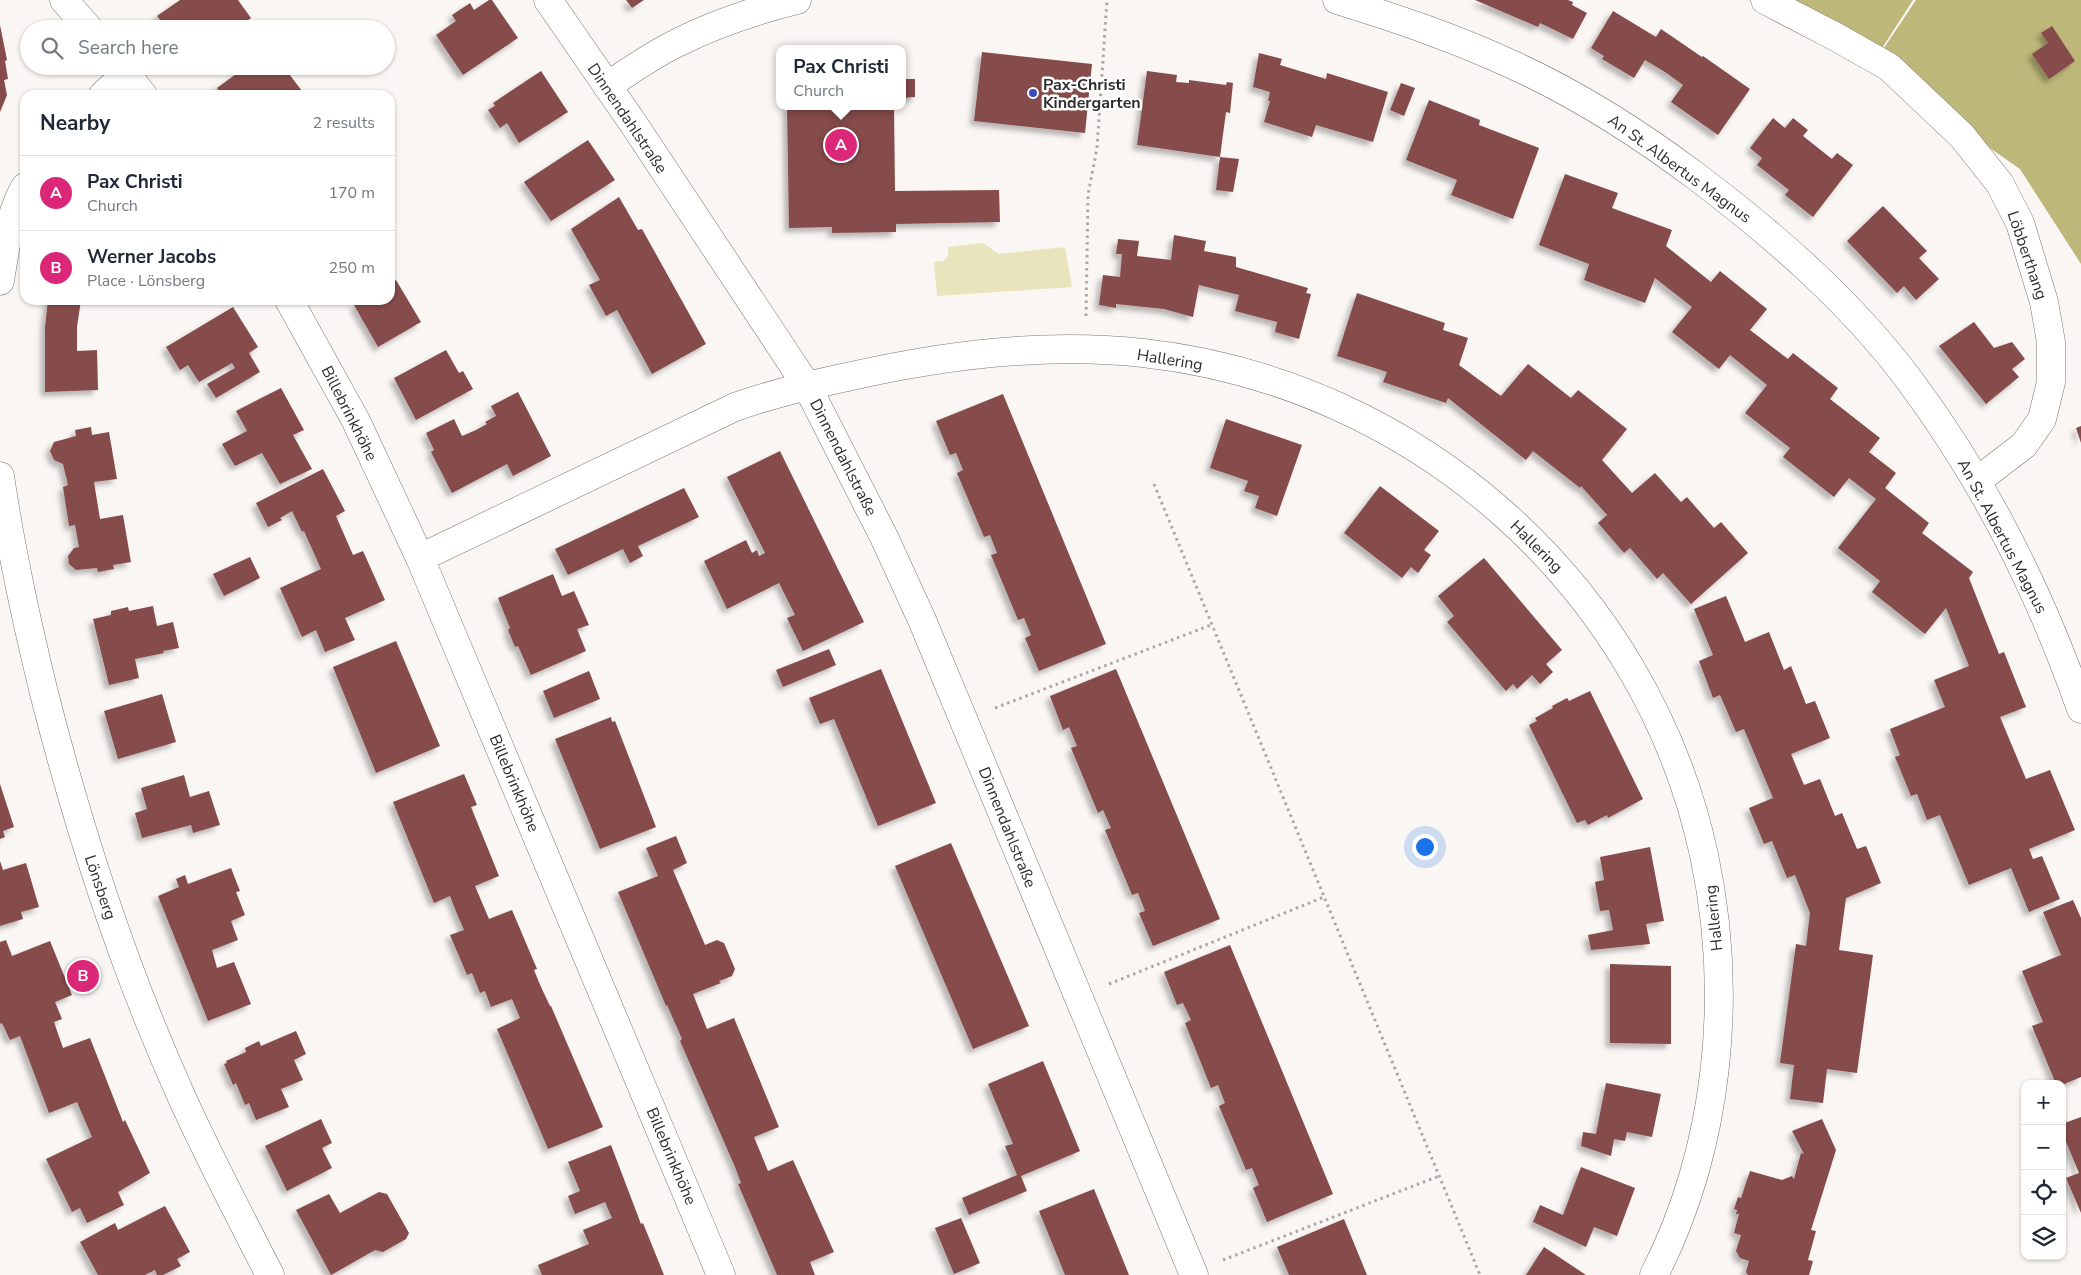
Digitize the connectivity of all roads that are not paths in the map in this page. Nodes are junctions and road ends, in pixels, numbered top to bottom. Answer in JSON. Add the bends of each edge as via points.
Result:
{"nodes":[{"id":1,"x":64,"y":0,"type":"edge"},
{"id":2,"x":548,"y":0,"type":"edge"},
{"id":3,"x":797,"y":0,"type":"edge"},
{"id":4,"x":1337,"y":0,"type":"edge"},
{"id":5,"x":1765,"y":0,"type":"edge"},
{"id":6,"x":81,"y":20,"type":"edge"},
{"id":7,"x":119,"y":75,"type":"edge"},
{"id":8,"x":127,"y":75,"type":"edge"},
{"id":9,"x":607,"y":86,"type":"junction"},
{"id":10,"x":107,"y":90,"type":"edge"},
{"id":11,"x":139,"y":90,"type":"edge"},
{"id":12,"x":20,"y":195,"type":"edge"},
{"id":13,"x":0,"y":281,"type":"edge"},
{"id":14,"x":292,"y":305,"type":"edge"},
{"id":15,"x":807,"y":386,"type":"junction"},
{"id":16,"x":0,"y":476,"type":"edge"},
{"id":17,"x":1977,"y":481,"type":"junction"},
{"id":18,"x":420,"y":558,"type":"junction"},
{"id":19,"x":2081,"y":709,"type":"edge"},
{"id":20,"x":1193,"y":1274,"type":"edge"},
{"id":21,"x":270,"y":1275,"type":"edge"},
{"id":22,"x":721,"y":1275,"type":"edge"},
{"id":23,"x":1654,"y":1275,"type":"edge"}],
"edges":[{"from":1,"to":6,"type":"street"},
{"from":2,"to":9,"type":"street","name":"Dinnendahlstraße"},
{"from":3,"to":9,"type":"street","via":[[678,42]]},
{"from":4,"to":17,"type":"street","name":"An St. Albertus Magnus","via":[[1419,26],[1515,66],[1600,111],[1751,217],[1860,323],[1908,380]]},
{"from":5,"to":17,"type":"street","name":"Löbberthang","via":[[1889,67],[1962,136],[2000,184],[2020,223],[2044,302],[2051,342],[2051,382],[2042,419],[2024,445]]},
{"from":7,"to":10,"type":"street"},
{"from":8,"to":11,"type":"street"},
{"from":9,"to":15,"type":"street","name":"Dinnendahlstraße"},
{"from":12,"to":13,"type":"street","via":[[6,243]]},
{"from":14,"to":18,"type":"street","name":"Billebrinkhöhe","via":[[356,421]]},
{"from":15,"to":18,"type":"street","name":"Dinnendahlstraße","via":[[773,393],[735,407]]},
{"from":15,"to":20,"type":"street","name":"Dinnendahlstraße","via":[[884,537],[922,620]]},
{"from":15,"to":23,"type":"street","name":"Hallering","via":[[924,361],[1002,352],[1085,349],[1145,353],[1208,364],[1267,380],[1369,421],[1466,482],[1545,553],[1600,620],[1636,676],[1662,727],[1684,780],[1710,884],[1717,939],[1718,987],[1711,1095],[1688,1196]]},
{"from":16,"to":21,"type":"street","name":"Lönsberg","via":[[26,621],[72,799],[108,911],[183,1099]]},
{"from":17,"to":19,"type":"street","name":"An St. Albertus Magnus","via":[[2051,629]]},
{"from":18,"to":22,"type":"street","name":"Billebrinkhöhe"}]}
